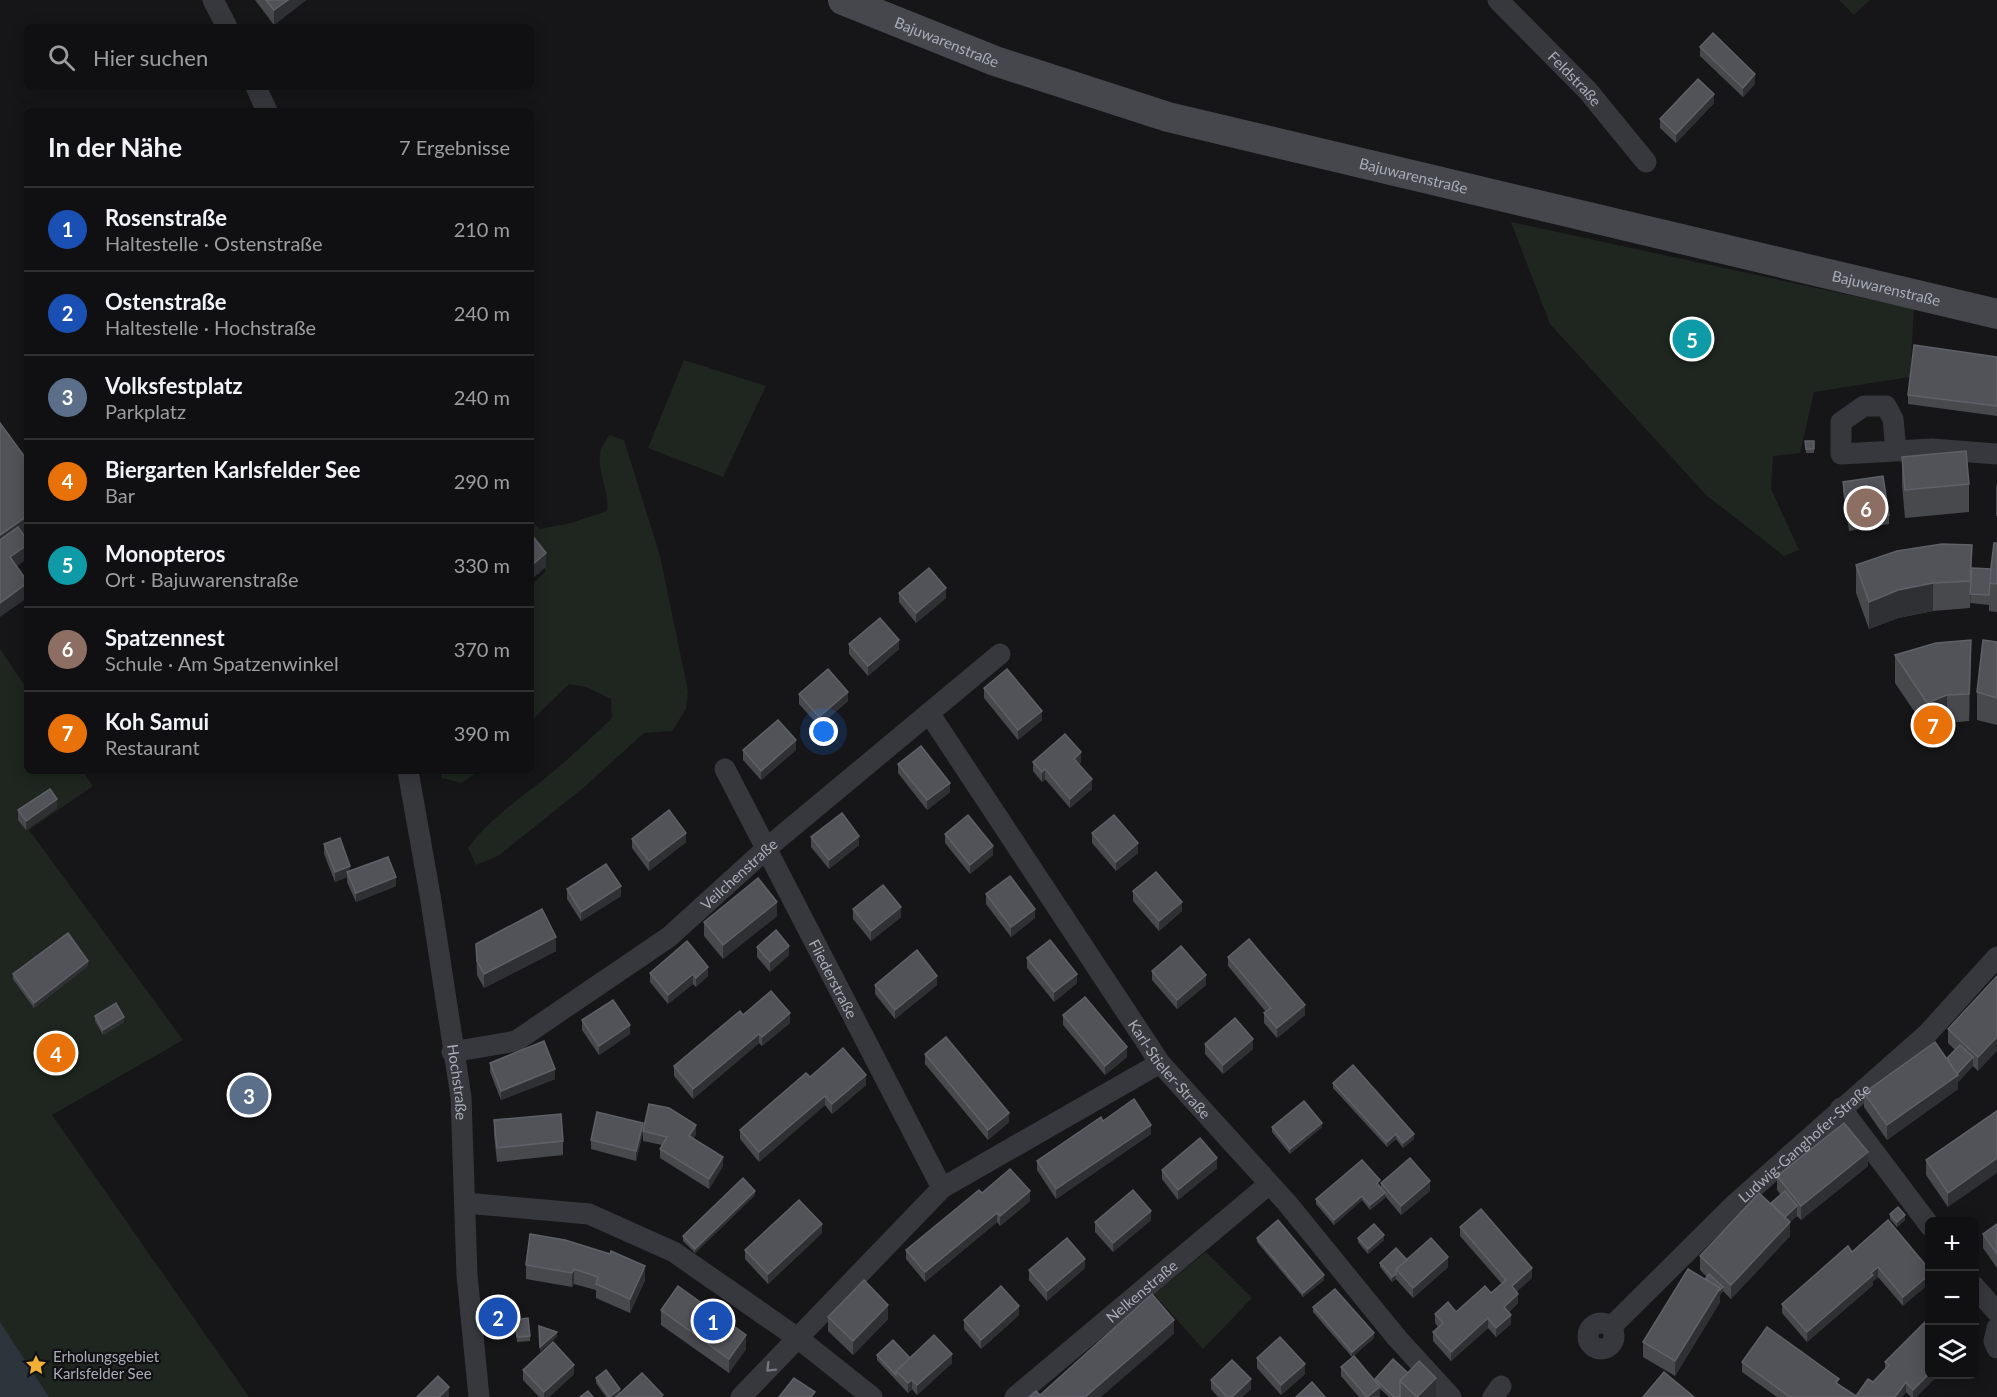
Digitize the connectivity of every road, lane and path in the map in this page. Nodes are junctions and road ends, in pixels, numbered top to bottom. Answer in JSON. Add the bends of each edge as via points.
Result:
{"nodes":[{"id":1,"x":213,"y":0,"type":"edge"},
{"id":2,"x":843,"y":0,"type":"edge"},
{"id":3,"x":1497,"y":0,"type":"edge"},
{"id":4,"x":225,"y":24,"type":"edge"},
{"id":5,"x":257,"y":90,"type":"edge"},
{"id":6,"x":266,"y":108,"type":"edge"},
{"id":7,"x":1646,"y":162,"type":"dead end"},
{"id":8,"x":1997,"y":314,"type":"edge"},
{"id":9,"x":1896,"y":450,"type":"dead end"},
{"id":10,"x":1997,"y":453,"type":"edge"},
{"id":11,"x":1000,"y":654,"type":"dead end"},
{"id":12,"x":928,"y":713,"type":"junction"},
{"id":13,"x":725,"y":769,"type":"dead end"},
{"id":14,"x":409,"y":774,"type":"edge"},
{"id":15,"x":767,"y":848,"type":"junction"},
{"id":16,"x":1997,"y":957,"type":"edge"},
{"id":17,"x":452,"y":1052,"type":"junction"},
{"id":18,"x":1160,"y":1063,"type":"junction"},
{"id":19,"x":1841,"y":1108,"type":"junction"},
{"id":20,"x":1269,"y":1184,"type":"junction"},
{"id":21,"x":942,"y":1188,"type":"junction"},
{"id":22,"x":465,"y":1203,"type":"junction"},
{"id":23,"x":1925,"y":1221,"type":"edge"},
{"id":24,"x":1979,"y":1292,"type":"edge"},
{"id":25,"x":1997,"y":1312,"type":"edge"},
{"id":26,"x":1611,"y":1327,"type":"dead end"},
{"id":27,"x":1997,"y":1328,"type":"edge"},
{"id":28,"x":799,"y":1339,"type":"junction"},
{"id":29,"x":1997,"y":1348,"type":"edge"},
{"id":30,"x":479,"y":1397,"type":"edge"},
{"id":31,"x":741,"y":1397,"type":"edge"},
{"id":32,"x":872,"y":1397,"type":"edge"},
{"id":33,"x":1015,"y":1397,"type":"edge"},
{"id":34,"x":1451,"y":1397,"type":"edge"}],
"edges":[{"from":1,"to":4,"type":"street"},
{"from":2,"to":8,"type":"main road","name":"Bajuwarenstraße","via":[[995,62],[1168,117]]},
{"from":3,"to":7,"type":"street","name":"Feldstraße","via":[[1588,91]]},
{"from":5,"to":6,"type":"street"},
{"from":9,"to":10,"type":"street"},
{"from":11,"to":12,"type":"street","name":"Veilchenstraße"},
{"from":12,"to":15,"type":"street","name":"Veilchenstraße"},
{"from":12,"to":18,"type":"street","name":"Karl-Stieler-Straße"},
{"from":13,"to":15,"type":"street","name":"Fliederstraße"},
{"from":14,"to":17,"type":"street","name":"Hochstraße"},
{"from":15,"to":17,"type":"street","name":"Veilchenstraße","via":[[669,937],[516,1041]]},
{"from":15,"to":21,"type":"street","name":"Fliederstraße"},
{"from":16,"to":19,"type":"street","name":"Ludwig-Ganghofer-Straße","via":[[1928,1033]]},
{"from":17,"to":22,"type":"street","name":"Hochstraße","via":[[460,1097]]},
{"from":18,"to":20,"type":"street","name":"Karl-Stieler-Straße"},
{"from":18,"to":21,"type":"street"},
{"from":19,"to":23,"type":"street"},
{"from":19,"to":26,"type":"street","name":"Ludwig-Ganghofer-Straße","via":[[1735,1204]]},
{"from":20,"to":33,"type":"street","name":"Nelkenstraße"},
{"from":20,"to":34,"type":"street","name":"Karl-Stieler-Straße"},
{"from":21,"to":28,"type":"street"},
{"from":22,"to":28,"type":"street","via":[[588,1214],[674,1252]]},
{"from":22,"to":30,"type":"street","name":"Hochstraße","via":[[467,1275]]},
{"from":24,"to":25,"type":"street"},
{"from":27,"to":29,"type":"street"},
{"from":28,"to":31,"type":"street","one_way":true},
{"from":28,"to":32,"type":"street"}]}
